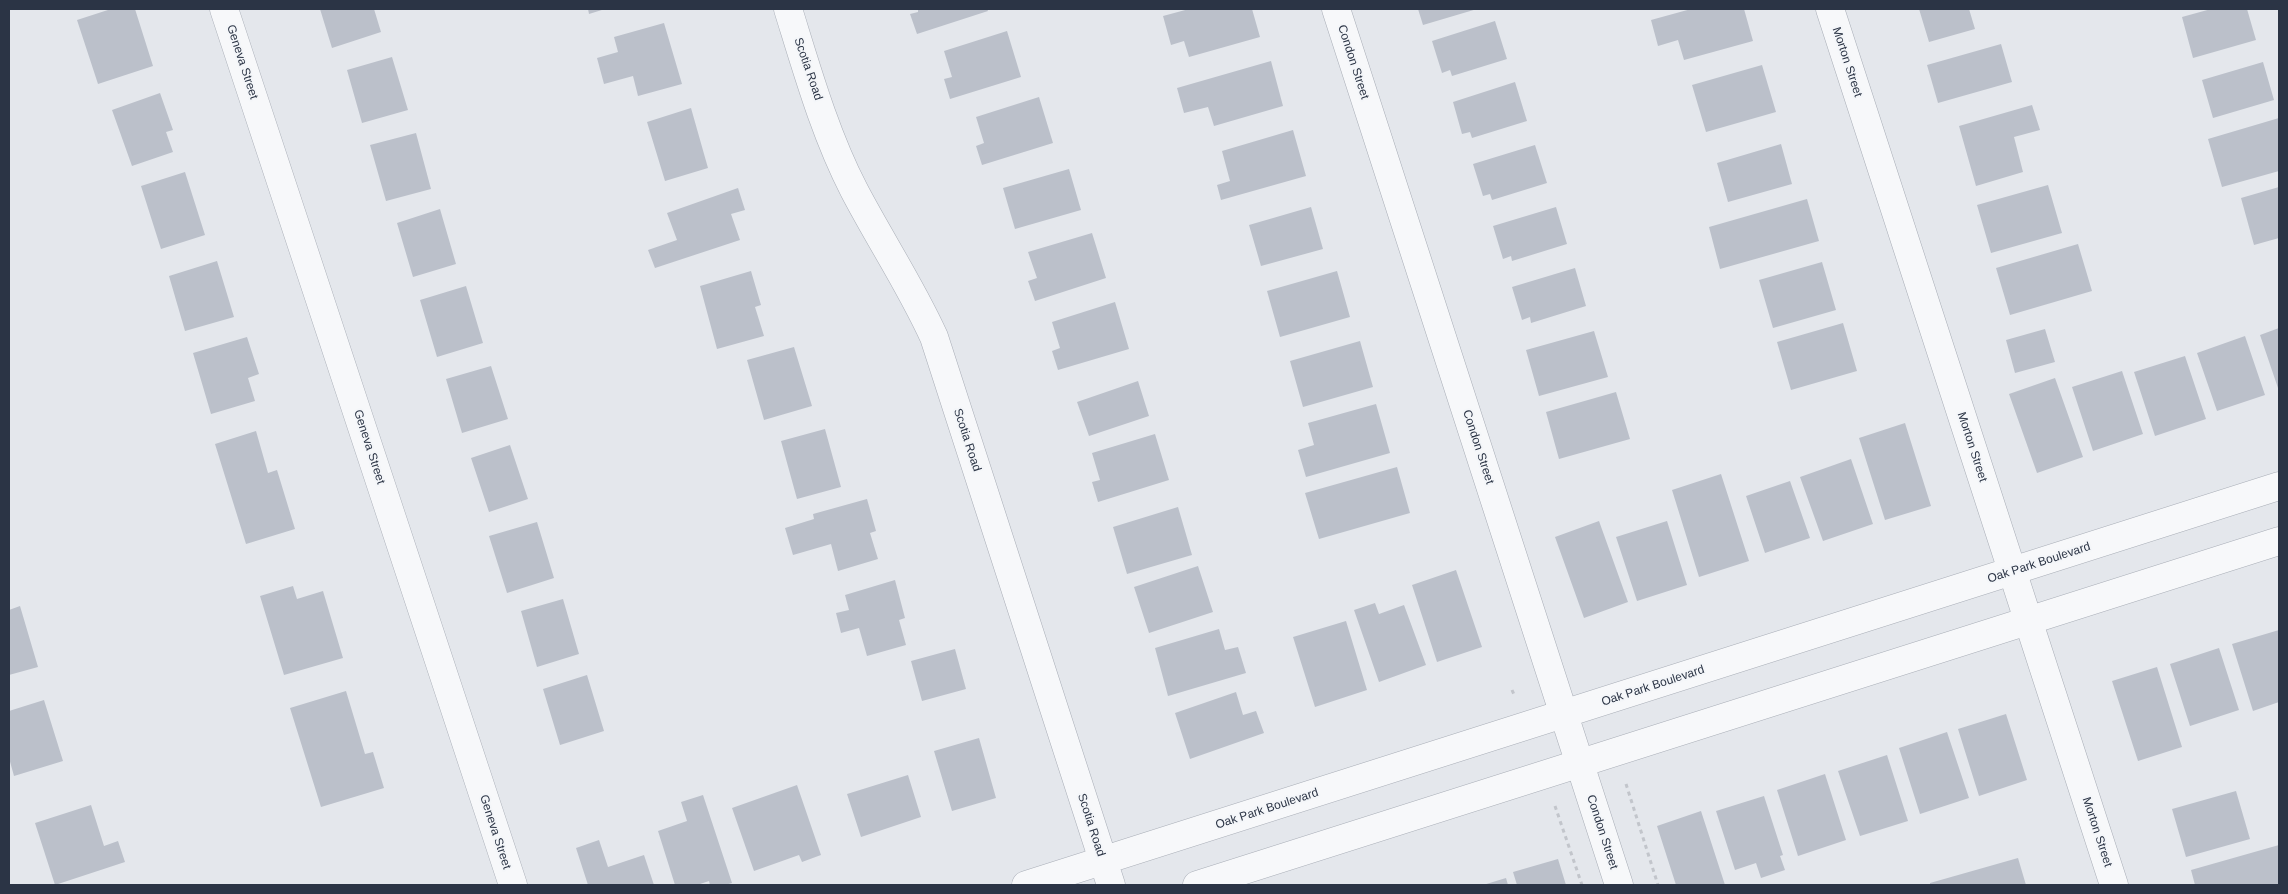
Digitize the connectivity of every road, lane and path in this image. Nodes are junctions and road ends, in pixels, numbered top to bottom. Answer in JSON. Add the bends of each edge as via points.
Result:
{"nodes":[{"id":1,"x":224,"y":9,"type":"edge"},
{"id":2,"x":788,"y":9,"type":"edge"},
{"id":3,"x":1336,"y":9,"type":"edge"},
{"id":4,"x":1830,"y":9,"type":"edge"},
{"id":5,"x":2279,"y":486,"type":"edge"},
{"id":6,"x":2279,"y":541,"type":"edge"},
{"id":7,"x":2013,"y":572,"type":"junction"},
{"id":8,"x":2029,"y":622,"type":"junction"},
{"id":9,"x":1564,"y":714,"type":"junction"},
{"id":10,"x":1579,"y":763,"type":"junction"},
{"id":11,"x":1626,"y":779,"type":"dead end"},
{"id":12,"x":1552,"y":801,"type":"dead end"},
{"id":13,"x":1107,"y":874,"type":"edge"},
{"id":14,"x":513,"y":885,"type":"edge"},
{"id":15,"x":1026,"y":885,"type":"edge"},
{"id":16,"x":1197,"y":885,"type":"edge"},
{"id":17,"x":1582,"y":885,"type":"edge"},
{"id":18,"x":1619,"y":885,"type":"edge"},
{"id":19,"x":1658,"y":885,"type":"edge"},
{"id":20,"x":2114,"y":885,"type":"edge"}],
"edges":[{"from":1,"to":14,"type":"street","name":"Geneva Street"},
{"from":2,"to":13,"type":"street","name":"Scotia Road","via":[[840,160],[912,290],[934,337]]},
{"from":3,"to":9,"type":"street","name":"Condon Street"},
{"from":4,"to":7,"type":"street","name":"Morton Street"},
{"from":5,"to":7,"type":"street","name":"Oak Park Boulevard"},
{"from":6,"to":8,"type":"street"},
{"from":7,"to":8,"type":"street","name":"Morton Street"},
{"from":7,"to":9,"type":"street","name":"Oak Park Boulevard"},
{"from":8,"to":10,"type":"street"},
{"from":8,"to":20,"type":"street","name":"Morton Street"},
{"from":9,"to":10,"type":"street","name":"Condon Street"},
{"from":9,"to":13,"type":"street","name":"Oak Park Boulevard"},
{"from":10,"to":16,"type":"street"},
{"from":10,"to":18,"type":"street","name":"Condon Street"},
{"from":11,"to":19,"type":"path"},
{"from":12,"to":17,"type":"path","via":[[1558,809]]},
{"from":13,"to":15,"type":"street","name":"Oak Park Boulevard"}]}
